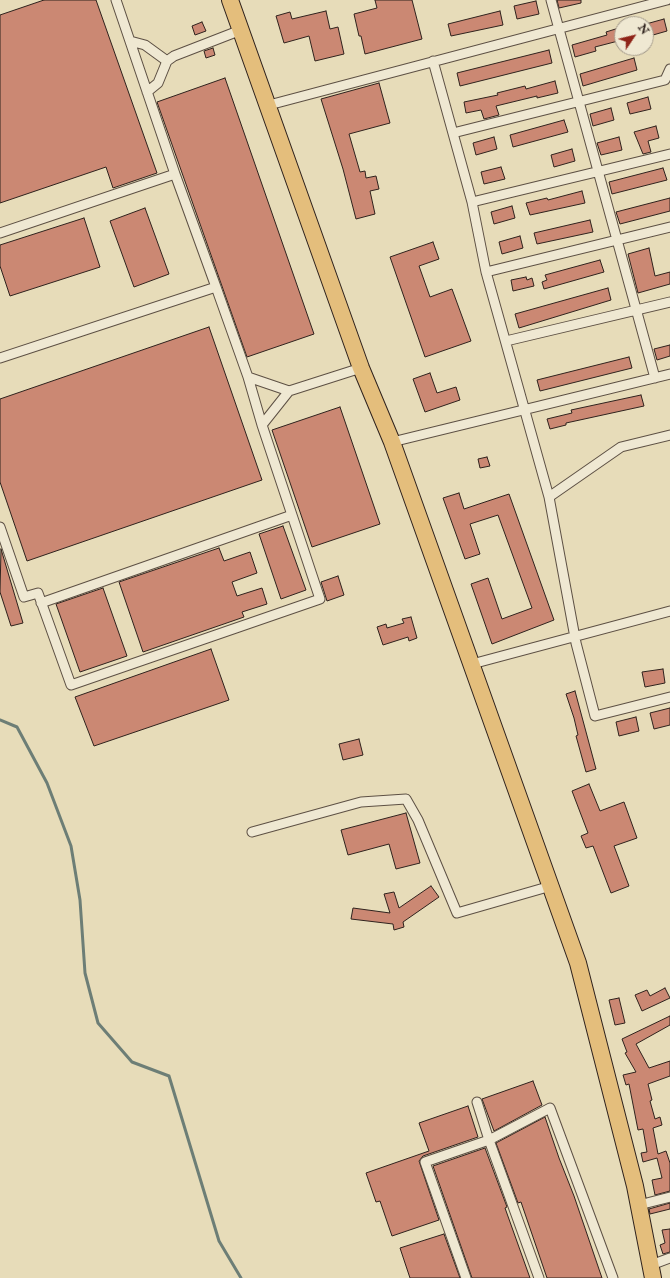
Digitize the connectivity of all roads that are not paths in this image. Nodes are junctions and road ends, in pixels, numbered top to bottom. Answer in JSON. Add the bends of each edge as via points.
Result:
{"nodes":[{"id":1,"x":116,"y":0,"type":"edge"},
{"id":2,"x":230,"y":0,"type":"edge"},
{"id":3,"x":551,"y":0,"type":"edge"},
{"id":4,"x":667,"y":0,"type":"edge"},
{"id":5,"x":559,"y":28,"type":"junction"},
{"id":6,"x":241,"y":30,"type":"junction"},
{"id":7,"x":130,"y":41,"type":"junction"},
{"id":8,"x":167,"y":61,"type":"junction"},
{"id":9,"x":433,"y":61,"type":"junction"},
{"id":10,"x":670,"y":69,"type":"edge"},
{"id":11,"x":147,"y":92,"type":"junction"},
{"id":12,"x":580,"y":102,"type":"junction"},
{"id":13,"x":269,"y":105,"type":"junction"},
{"id":14,"x":453,"y":133,"type":"junction"},
{"id":15,"x":670,"y":154,"type":"edge"},
{"id":16,"x":599,"y":170,"type":"junction"},
{"id":17,"x":176,"y":174,"type":"junction"},
{"id":18,"x":472,"y":202,"type":"junction"},
{"id":19,"x":670,"y":227,"type":"edge"},
{"id":20,"x":0,"y":234,"type":"edge"},
{"id":21,"x":617,"y":240,"type":"junction"},
{"id":22,"x":486,"y":272,"type":"junction"},
{"id":23,"x":216,"y":287,"type":"junction"},
{"id":24,"x":670,"y":302,"type":"edge"},
{"id":25,"x":637,"y":311,"type":"junction"},
{"id":26,"x":506,"y":341,"type":"junction"},
{"id":27,"x":0,"y":358,"type":"edge"},
{"id":28,"x":361,"y":368,"type":"junction"},
{"id":29,"x":670,"y":374,"type":"edge"},
{"id":30,"x":248,"y":378,"type":"junction"},
{"id":31,"x":655,"y":378,"type":"junction"},
{"id":32,"x":289,"y":391,"type":"junction"},
{"id":33,"x":524,"y":410,"type":"junction"},
{"id":34,"x":262,"y":425,"type":"junction"},
{"id":35,"x":670,"y":435,"type":"edge"},
{"id":36,"x":392,"y":442,"type":"junction"},
{"id":37,"x":549,"y":497,"type":"junction"},
{"id":38,"x":292,"y":515,"type":"junction"},
{"id":39,"x":0,"y":527,"type":"edge"},
{"id":40,"x":42,"y":603,"type":"junction"},
{"id":41,"x":670,"y":611,"type":"edge"},
{"id":42,"x":575,"y":636,"type":"junction"},
{"id":43,"x":472,"y":664,"type":"junction"},
{"id":44,"x":670,"y":697,"type":"edge"},
{"id":45,"x":252,"y":832,"type":"dead end"},
{"id":46,"x":551,"y":886,"type":"junction"},
{"id":47,"x":477,"y":1102,"type":"dead end"},
{"id":48,"x":489,"y":1140,"type":"junction"},
{"id":49,"x":670,"y":1197,"type":"edge"},
{"id":50,"x":639,"y":1205,"type":"junction"},
{"id":51,"x":670,"y":1258,"type":"edge"},
{"id":52,"x":652,"y":1272,"type":"edge"},
{"id":53,"x":466,"y":1278,"type":"edge"},
{"id":54,"x":539,"y":1278,"type":"edge"},
{"id":55,"x":613,"y":1278,"type":"edge"}],
"edges":[{"from":1,"to":7,"type":"street"},
{"from":2,"to":6,"type":"highway"},
{"from":3,"to":5,"type":"street"},
{"from":4,"to":5,"type":"street"},
{"from":5,"to":9,"type":"street"},
{"from":5,"to":12,"type":"street"},
{"from":6,"to":8,"type":"street"},
{"from":6,"to":13,"type":"highway"},
{"from":7,"to":8,"type":"street","via":[[145,45]]},
{"from":7,"to":11,"type":"street"},
{"from":8,"to":11,"type":"street","via":[[158,83]]},
{"from":9,"to":13,"type":"street"},
{"from":9,"to":14,"type":"street"},
{"from":10,"to":12,"type":"street","via":[[665,80]]},
{"from":11,"to":17,"type":"street"},
{"from":12,"to":14,"type":"street"},
{"from":12,"to":16,"type":"street"},
{"from":13,"to":28,"type":"highway"},
{"from":14,"to":18,"type":"street"},
{"from":15,"to":16,"type":"street"},
{"from":16,"to":18,"type":"street"},
{"from":16,"to":21,"type":"street"},
{"from":17,"to":20,"type":"street"},
{"from":17,"to":23,"type":"street"},
{"from":18,"to":22,"type":"street"},
{"from":19,"to":21,"type":"street"},
{"from":21,"to":22,"type":"street"},
{"from":21,"to":25,"type":"street"},
{"from":22,"to":26,"type":"street"},
{"from":23,"to":27,"type":"street"},
{"from":23,"to":30,"type":"street"},
{"from":24,"to":25,"type":"street"},
{"from":25,"to":26,"type":"street"},
{"from":25,"to":31,"type":"street"},
{"from":26,"to":33,"type":"street"},
{"from":28,"to":32,"type":"street"},
{"from":28,"to":36,"type":"highway"},
{"from":29,"to":31,"type":"street"},
{"from":30,"to":32,"type":"street"},
{"from":30,"to":34,"type":"street"},
{"from":31,"to":33,"type":"street"},
{"from":32,"to":34,"type":"street"},
{"from":33,"to":36,"type":"street"},
{"from":33,"to":37,"type":"street"},
{"from":34,"to":38,"type":"street"},
{"from":35,"to":37,"type":"street","via":[[621,447]]},
{"from":36,"to":43,"type":"highway"},
{"from":37,"to":42,"type":"street"},
{"from":38,"to":40,"type":"street"},
{"from":38,"to":40,"type":"street","via":[[320,599],[71,685]]},
{"from":39,"to":40,"type":"street","via":[[24,597],[38,593]]},
{"from":41,"to":42,"type":"street"},
{"from":42,"to":43,"type":"street"},
{"from":42,"to":44,"type":"street","via":[[595,716]]},
{"from":43,"to":46,"type":"highway"},
{"from":45,"to":46,"type":"street","via":[[361,802],[406,799],[418,820],[457,913]]},
{"from":46,"to":50,"type":"highway","via":[[578,964]]},
{"from":47,"to":48,"type":"street"},
{"from":48,"to":53,"type":"street","via":[[425,1162]]},
{"from":48,"to":54,"type":"street"},
{"from":48,"to":55,"type":"street","via":[[550,1108]]},
{"from":49,"to":50,"type":"street"},
{"from":50,"to":52,"type":"highway"},
{"from":51,"to":52,"type":"street"}]}
